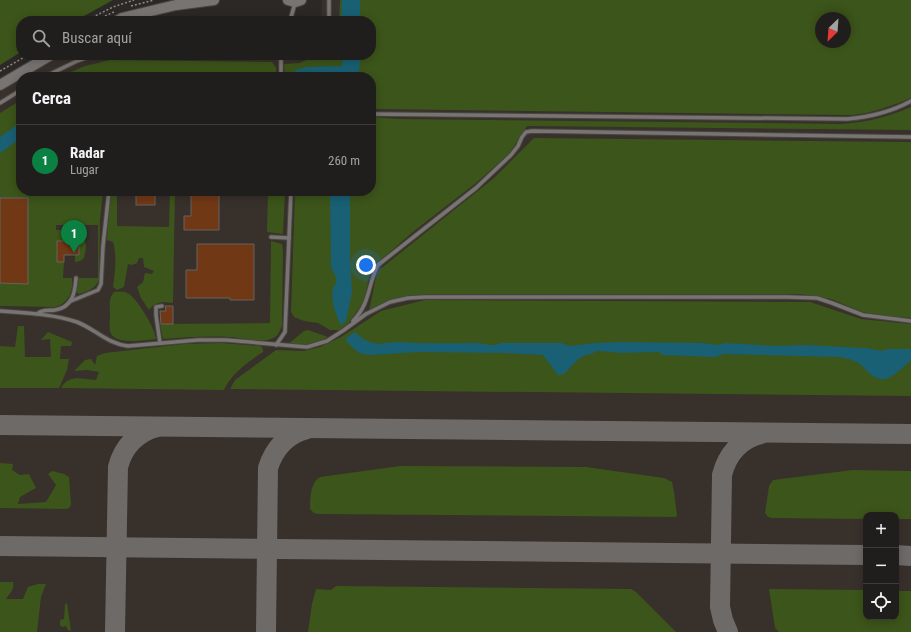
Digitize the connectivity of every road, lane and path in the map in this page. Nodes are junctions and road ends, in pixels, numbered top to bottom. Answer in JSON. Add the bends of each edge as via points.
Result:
{"nodes":[{"id":1,"x":134,"y":0,"type":"edge"},
{"id":2,"x":214,"y":0,"type":"edge"},
{"id":3,"x":329,"y":0,"type":"edge"},
{"id":4,"x":295,"y":1,"type":"edge"},
{"id":5,"x":95,"y":16,"type":"edge"},
{"id":6,"x":131,"y":16,"type":"edge"},
{"id":7,"x":291,"y":16,"type":"edge"},
{"id":8,"x":329,"y":16,"type":"edge"},
{"id":9,"x":19,"y":60,"type":"edge"},
{"id":10,"x":42,"y":60,"type":"edge"},
{"id":11,"x":80,"y":60,"type":"edge"},
{"id":12,"x":280,"y":60,"type":"edge"},
{"id":13,"x":0,"y":71,"type":"edge"},
{"id":14,"x":22,"y":72,"type":"edge"},
{"id":15,"x":54,"y":72,"type":"edge"},
{"id":16,"x":281,"y":72,"type":"edge"},
{"id":17,"x":16,"y":76,"type":"edge"},
{"id":18,"x":0,"y":85,"type":"edge"},
{"id":19,"x":16,"y":93,"type":"edge"},
{"id":20,"x":911,"y":101,"type":"edge"},
{"id":21,"x":0,"y":103,"type":"edge"},
{"id":22,"x":376,"y":114,"type":"edge"},
{"id":23,"x":911,"y":137,"type":"edge"},
{"id":24,"x":107,"y":196,"type":"edge"},
{"id":25,"x":291,"y":196,"type":"edge"},
{"id":26,"x":270,"y":237,"type":"dead end"},
{"id":27,"x":289,"y":238,"type":"junction"},
{"id":28,"x":76,"y":278,"type":"dead end"},
{"id":29,"x":71,"y":301,"type":"junction"},
{"id":30,"x":162,"y":306,"type":"dead end"},
{"id":31,"x":0,"y":311,"type":"edge"},
{"id":32,"x":37,"y":314,"type":"junction"},
{"id":33,"x":911,"y":321,"type":"edge"},
{"id":34,"x":344,"y":330,"type":"junction"},
{"id":35,"x":160,"y":343,"type":"junction"},
{"id":36,"x":276,"y":345,"type":"junction"}],
"edges":[{"from":1,"to":5,"type":"path"},
{"from":2,"to":6,"type":"street"},
{"from":3,"to":8,"type":"lane"},
{"from":4,"to":7,"type":"lane"},
{"from":9,"to":13,"type":"path"},
{"from":10,"to":14,"type":"street"},
{"from":11,"to":15,"type":"lane"},
{"from":12,"to":16,"type":"lane"},
{"from":17,"to":18,"type":"street"},
{"from":19,"to":21,"type":"lane"},
{"from":20,"to":22,"type":"lane","via":[[879,114],[847,119]]},
{"from":23,"to":34,"type":"lane","via":[[526,132],[511,155],[492,173],[378,265],[364,307]]},
{"from":24,"to":29,"type":"lane","via":[[101,284],[98,290]]},
{"from":25,"to":27,"type":"lane"},
{"from":26,"to":27,"type":"lane"},
{"from":27,"to":36,"type":"lane","via":[[285,332]]},
{"from":28,"to":29,"type":"lane"},
{"from":29,"to":32,"type":"lane","via":[[62,308]]},
{"from":30,"to":35,"type":"lane","via":[[156,307]]},
{"from":31,"to":32,"type":"lane"},
{"from":32,"to":35,"type":"lane","via":[[80,323],[120,345]]},
{"from":33,"to":34,"type":"lane","via":[[863,315],[817,298],[425,297],[390,302],[366,314]]},
{"from":34,"to":36,"type":"lane","via":[[327,341],[306,347]]},
{"from":35,"to":36,"type":"lane","via":[[226,340]]}]}
